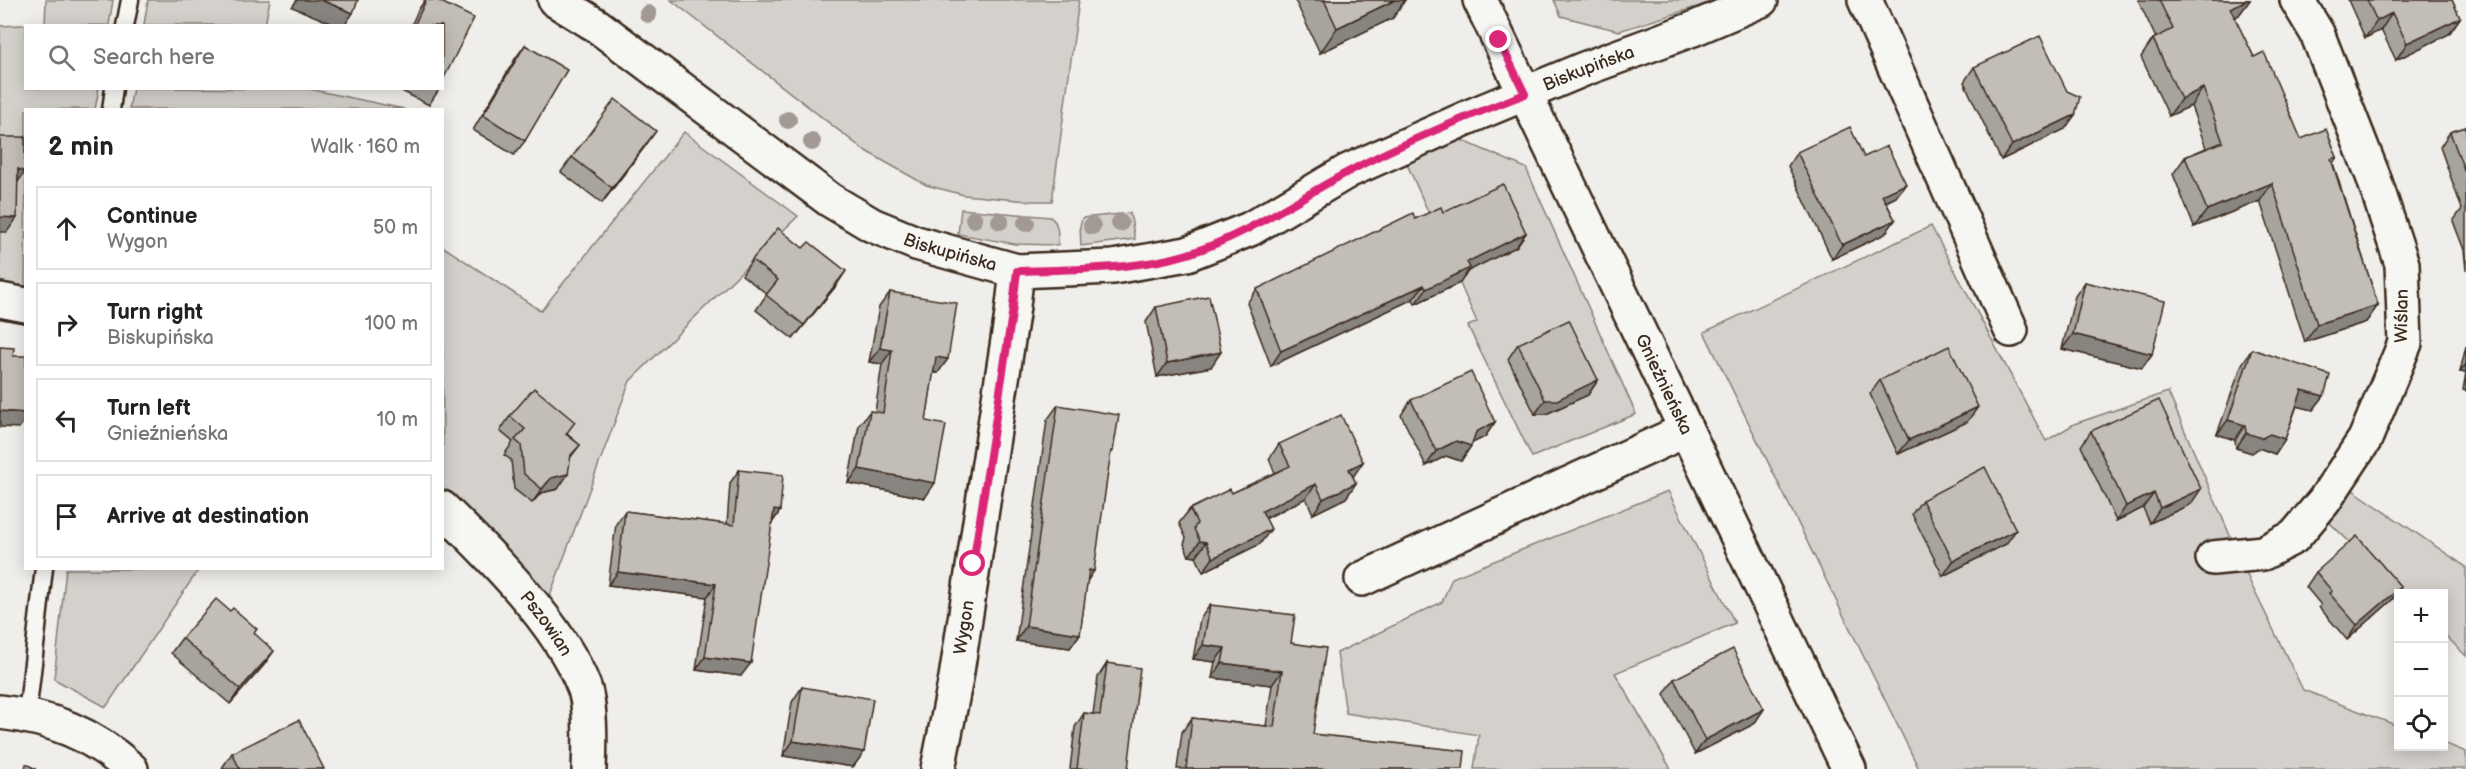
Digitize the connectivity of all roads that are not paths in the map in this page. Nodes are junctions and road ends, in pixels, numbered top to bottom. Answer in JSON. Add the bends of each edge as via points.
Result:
{"nodes":[{"id":1,"x":130,"y":0,"type":"edge"},
{"id":2,"x":555,"y":0,"type":"edge"},
{"id":3,"x":1480,"y":0,"type":"edge"},
{"id":4,"x":1761,"y":0,"type":"edge"},
{"id":5,"x":1865,"y":0,"type":"edge"},
{"id":6,"x":2296,"y":0,"type":"edge"},
{"id":7,"x":125,"y":24,"type":"edge"},
{"id":8,"x":114,"y":90,"type":"edge"},
{"id":9,"x":1525,"y":94,"type":"junction"},
{"id":10,"x":111,"y":108,"type":"edge"},
{"id":11,"x":1017,"y":271,"type":"junction"},
{"id":12,"x":0,"y":300,"type":"edge"},
{"id":13,"x":24,"y":305,"type":"edge"},
{"id":14,"x":2011,"y":330,"type":"dead end"},
{"id":15,"x":1686,"y":430,"type":"junction"},
{"id":16,"x":444,"y":510,"type":"edge"},
{"id":17,"x":2214,"y":558,"type":"dead end"},
{"id":18,"x":44,"y":570,"type":"edge"},
{"id":19,"x":1362,"y":579,"type":"dead end"},
{"id":20,"x":13,"y":714,"type":"edge"},
{"id":21,"x":130,"y":769,"type":"edge"},
{"id":22,"x":589,"y":769,"type":"edge"},
{"id":23,"x":938,"y":769,"type":"edge"},
{"id":24,"x":1849,"y":769,"type":"edge"}],
"edges":[{"from":1,"to":7,"type":"lane"},
{"from":2,"to":11,"type":"street","name":"Biskupińska","via":[[596,25],[830,200],[872,225],[916,243]]},
{"from":3,"to":9,"type":"street","name":"Gnieźnieńska"},
{"from":4,"to":9,"type":"street","name":"Biskupińska"},
{"from":5,"to":14,"type":"street"},
{"from":6,"to":17,"type":"street","name":"Wiślan","via":[[2317,33],[2373,176],[2402,264],[2405,343],[2365,439],[2324,501],[2294,537],[2263,553]]},
{"from":8,"to":10,"type":"lane"},
{"from":9,"to":11,"type":"street","name":"Biskupińska","via":[[1348,171],[1250,229],[1187,254],[1113,267]]},
{"from":9,"to":15,"type":"street","name":"Gnieźnieńska"},
{"from":11,"to":23,"type":"street","name":"Wygon","via":[[956,678]]},
{"from":12,"to":13,"type":"street"},
{"from":15,"to":19,"type":"street"},
{"from":15,"to":24,"type":"street","name":"Gnieźnieńska"},
{"from":16,"to":22,"type":"street","name":"Pszowian","via":[[503,569],[560,642],[585,688]]},
{"from":18,"to":20,"type":"lane"},
{"from":20,"to":21,"type":"street","via":[[60,723],[103,747]]}]}
